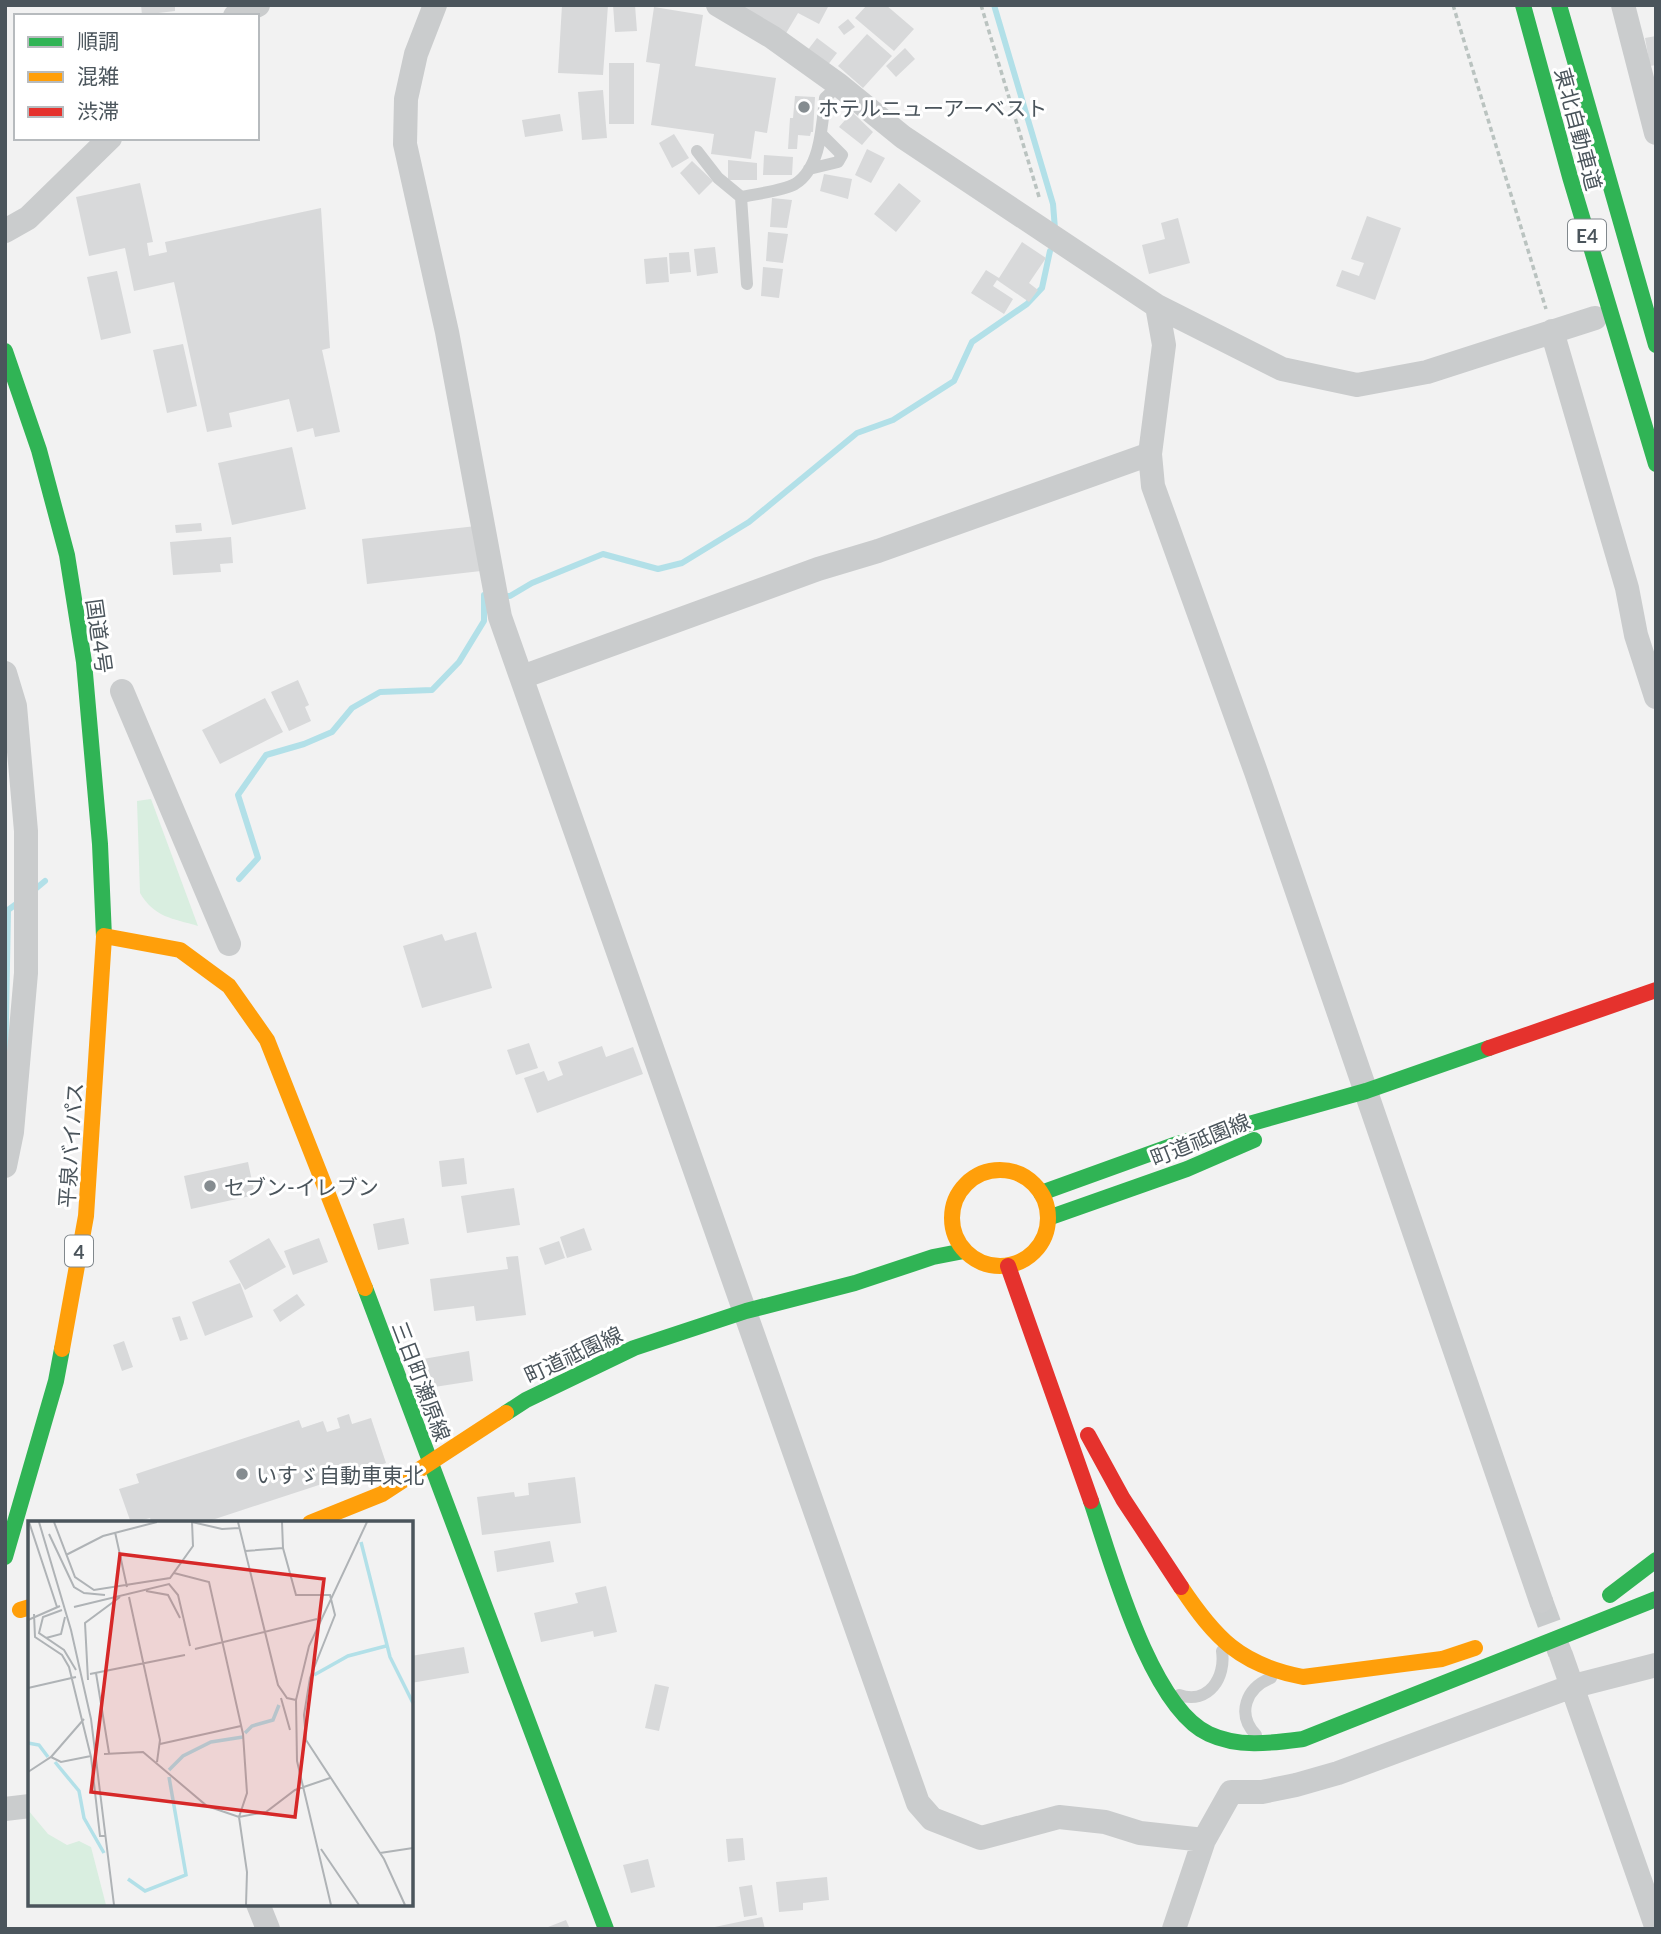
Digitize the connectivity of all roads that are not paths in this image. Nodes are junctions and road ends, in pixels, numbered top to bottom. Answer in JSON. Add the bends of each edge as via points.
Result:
{"nodes":[{"id":1,"x":258,"y":5,"type":"edge"},
{"id":2,"x":435,"y":5,"type":"edge"},
{"id":3,"x":718,"y":5,"type":"edge"},
{"id":4,"x":1523,"y":5,"type":"edge"},
{"id":5,"x":1559,"y":5,"type":"edge"},
{"id":6,"x":1623,"y":5,"type":"edge"},
{"id":7,"x":238,"y":14,"type":"edge"},
{"id":8,"x":839,"y":85,"type":"junction"},
{"id":9,"x":1656,"y":133,"type":"edge"},
{"id":10,"x":821,"y":134,"type":"junction"},
{"id":11,"x":108,"y":140,"type":"edge"},
{"id":12,"x":697,"y":151,"type":"dead end"},
{"id":13,"x":809,"y":169,"type":"junction"},
{"id":14,"x":741,"y":197,"type":"junction"},
{"id":15,"x":5,"y":232,"type":"edge"},
{"id":16,"x":747,"y":284,"type":"dead end"},
{"id":17,"x":1157,"y":306,"type":"junction"},
{"id":18,"x":1595,"y":318,"type":"dead end"},
{"id":19,"x":1552,"y":331,"type":"junction"},
{"id":20,"x":1656,"y":345,"type":"edge"},
{"id":21,"x":5,"y":351,"type":"edge"},
{"id":22,"x":1150,"y":454,"type":"junction"},
{"id":23,"x":1656,"y":464,"type":"edge"},
{"id":24,"x":5,"y":673,"type":"edge"},
{"id":25,"x":522,"y":677,"type":"junction"},
{"id":26,"x":122,"y":691,"type":"dead end"},
{"id":27,"x":1656,"y":697,"type":"edge"},
{"id":28,"x":104,"y":936,"type":"junction"},
{"id":29,"x":229,"y":944,"type":"dead end"},
{"id":30,"x":1656,"y":990,"type":"edge"},
{"id":31,"x":1366,"y":1091,"type":"junction"},
{"id":32,"x":5,"y":1166,"type":"edge"},
{"id":33,"x":1041,"y":1194,"type":"junction"},
{"id":34,"x":1048,"y":1218,"type":"junction"},
{"id":35,"x":964,"y":1251,"type":"junction"},
{"id":36,"x":1007,"y":1266,"type":"junction"},
{"id":37,"x":833,"y":1272,"type":"dead end"},
{"id":38,"x":746,"y":1311,"type":"junction"},
{"id":39,"x":1079,"y":1415,"type":"dead end"},
{"id":40,"x":430,"y":1461,"type":"junction"},
{"id":41,"x":315,"y":1521,"type":"edge"},
{"id":42,"x":5,"y":1557,"type":"edge"},
{"id":43,"x":1656,"y":1560,"type":"edge"},
{"id":44,"x":1656,"y":1576,"type":"edge"},
{"id":45,"x":1656,"y":1599,"type":"edge"},
{"id":46,"x":1541,"y":1601,"type":"tunnel mouth"},
{"id":47,"x":1656,"y":1612,"type":"edge"},
{"id":48,"x":1594,"y":1624,"type":"junction"},
{"id":49,"x":1218,"y":1634,"type":"junction"},
{"id":50,"x":1493,"y":1643,"type":"dead end"},
{"id":51,"x":1561,"y":1656,"type":"tunnel mouth"},
{"id":52,"x":1656,"y":1665,"type":"edge"},
{"id":53,"x":1283,"y":1674,"type":"junction"},
{"id":54,"x":1160,"y":1682,"type":"junction"},
{"id":55,"x":1570,"y":1687,"type":"junction"},
{"id":56,"x":1271,"y":1745,"type":"junction"},
{"id":57,"x":28,"y":1806,"type":"edge"},
{"id":58,"x":5,"y":1809,"type":"edge"},
{"id":59,"x":1204,"y":1840,"type":"junction"},
{"id":60,"x":259,"y":1906,"type":"edge"},
{"id":61,"x":1656,"y":1926,"type":"edge"},
{"id":62,"x":268,"y":1929,"type":"edge"},
{"id":63,"x":606,"y":1929,"type":"edge"},
{"id":64,"x":1174,"y":1929,"type":"edge"}],
"edges":[{"from":1,"to":7,"type":"street"},
{"from":2,"to":25,"type":"street","via":[[416,54],[406,99],[405,144],[447,332],[500,617]]},
{"from":3,"to":8,"type":"street"},
{"from":4,"to":23,"type":"main road","name":"東北自動車道","number":"E4"},
{"from":5,"to":20,"type":"main road","name":"東北自動車道","number":"E4"},
{"from":6,"to":9,"type":"street"},
{"from":8,"to":10,"type":"lane","via":[[825,98]]},
{"from":8,"to":17,"type":"street","via":[[903,137]]},
{"from":10,"to":13,"type":"lane"},
{"from":10,"to":13,"type":"lane","via":[[842,155],[838,162]]},
{"from":11,"to":15,"type":"street","via":[[28,218]]},
{"from":12,"to":14,"type":"lane"},
{"from":13,"to":14,"type":"lane","via":[[794,184]]},
{"from":14,"to":16,"type":"lane"},
{"from":17,"to":19,"type":"street","via":[[1282,369],[1357,385],[1427,372]]},
{"from":17,"to":22,"type":"street","via":[[1164,345]]},
{"from":18,"to":19,"type":"street"},
{"from":19,"to":27,"type":"street"},
{"from":21,"to":28,"type":"main road","name":"国道4号","number":"4","via":[[38,450],[69,568],[84,662]]},
{"from":22,"to":25,"type":"street"},
{"from":22,"to":31,"type":"street","via":[[1153,486]]},
{"from":24,"to":32,"type":"street","via":[[15,706],[26,831],[26,973]]},
{"from":25,"to":38,"type":"street"},
{"from":26,"to":29,"type":"street"},
{"from":28,"to":40,"type":"main road","name":"三日町瀬原線","via":[[180,950],[229,986],[267,1040]]},
{"from":28,"to":42,"type":"main road","name":"平泉バイパス","number":"4","via":[[86,1216],[56,1381]]},
{"from":30,"to":31,"type":"main road","name":"町道祗園線"},
{"from":31,"to":33,"type":"main road","name":"町道祗園線","via":[[1174,1145]]},
{"from":31,"to":34,"type":"main road","name":"町道祗園線","via":[[1187,1169]]},
{"from":31,"to":46,"type":"street"},
{"from":33,"to":34,"type":"main road"},
{"from":33,"to":35,"type":"main road","via":[[1025,1177],[1011,1171],[980,1174],[967,1183],[957,1195],[945,1228]]},
{"from":34,"to":36,"type":"main road","via":[[1029,1265]]},
{"from":35,"to":36,"type":"main road","via":[[984,1264]]},
{"from":35,"to":38,"type":"main road","name":"町道祗園線"},
{"from":36,"to":54,"type":"main road","via":[[1130,1613]]},
{"from":37,"to":38,"type":"main road","name":"町道祗園線"},
{"from":38,"to":40,"type":"main road","name":"町道祗園線","via":[[634,1348],[538,1394]]},
{"from":38,"to":59,"type":"street","via":[[918,1803],[932,1819],[981,1838],[1059,1818]]},
{"from":39,"to":49,"type":"main road","via":[[1101,1464],[1135,1518]]},
{"from":40,"to":41,"type":"main road","name":"町道祗園線","via":[[382,1494]]},
{"from":40,"to":63,"type":"main road","name":"三日町瀬原線"},
{"from":43,"to":44,"type":"main road","via":[[1604,1597]]},
{"from":45,"to":48,"type":"main road"},
{"from":47,"to":48,"type":"main road"},
{"from":48,"to":56,"type":"main road","via":[[1303,1739]]},
{"from":49,"to":53,"type":"main road","via":[[1237,1652]]},
{"from":49,"to":54,"type":"lane","via":[[1223,1670],[1211,1690],[1186,1698]]},
{"from":50,"to":53,"type":"main road","via":[[1442,1659],[1337,1674]]},
{"from":51,"to":55,"type":"street"},
{"from":52,"to":55,"type":"street"},
{"from":53,"to":56,"type":"lane","via":[[1253,1689],[1245,1708],[1254,1733]]},
{"from":54,"to":56,"type":"main road","via":[[1191,1724],[1213,1737]]},
{"from":55,"to":59,"type":"street","via":[[1338,1773],[1262,1792],[1231,1792]]},
{"from":55,"to":61,"type":"street"},
{"from":57,"to":58,"type":"street"},
{"from":59,"to":64,"type":"street"},
{"from":60,"to":62,"type":"street"}]}
